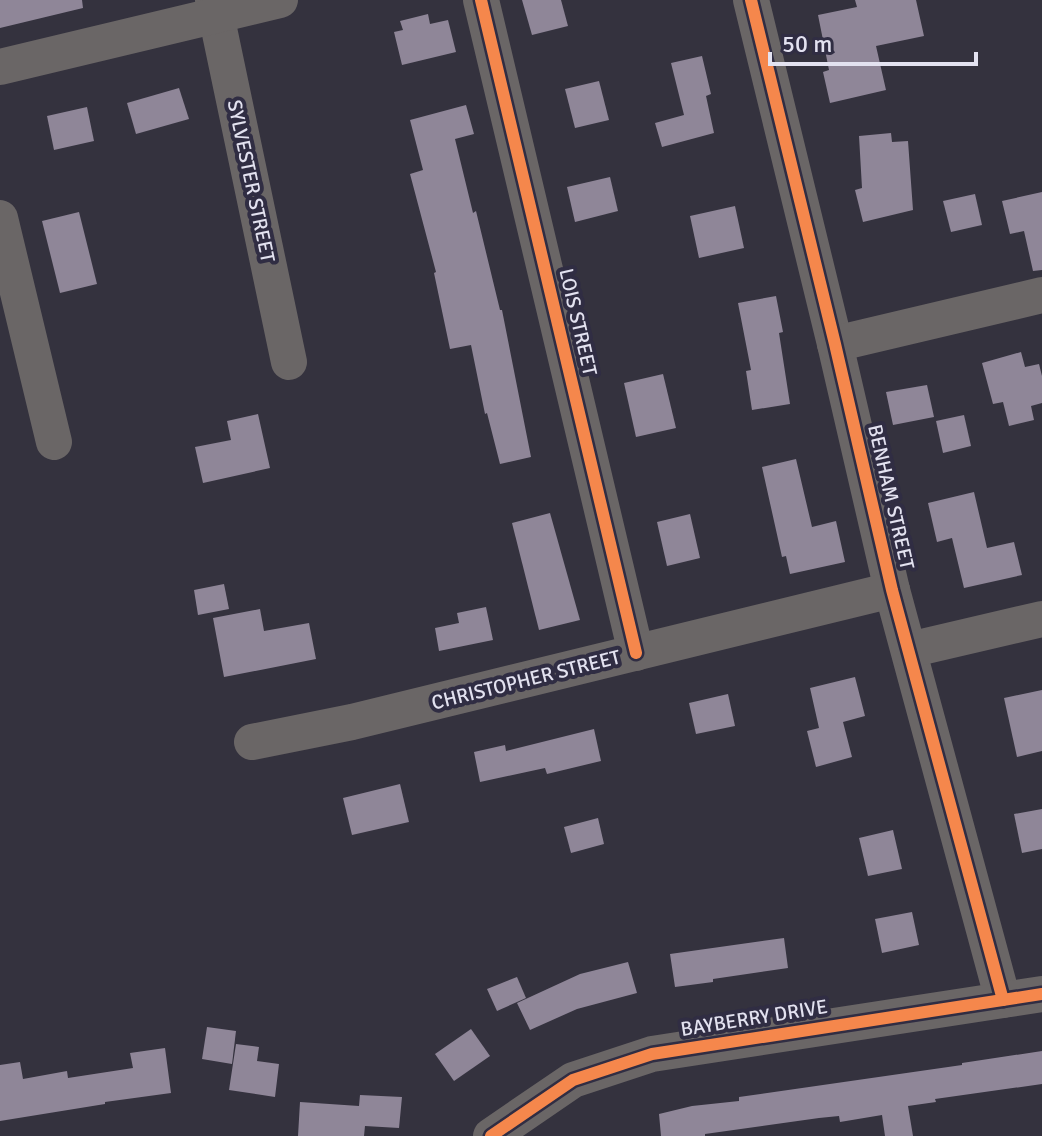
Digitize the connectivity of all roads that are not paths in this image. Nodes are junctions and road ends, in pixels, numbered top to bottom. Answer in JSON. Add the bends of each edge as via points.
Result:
{"nodes":[{"id":1,"x":280,"y":0,"type":"edge"},
{"id":2,"x":481,"y":0,"type":"edge"},
{"id":3,"x":751,"y":0,"type":"edge"},
{"id":4,"x":214,"y":7,"type":"edge"},
{"id":5,"x":0,"y":67,"type":"edge"},
{"id":6,"x":0,"y":218,"type":"edge"},
{"id":7,"x":1042,"y":295,"type":"edge"},
{"id":8,"x":835,"y":344,"type":"junction"},
{"id":9,"x":289,"y":362,"type":"dead end"},
{"id":10,"x":54,"y":442,"type":"dead end"},
{"id":11,"x":892,"y":590,"type":"junction"},
{"id":12,"x":1042,"y":619,"type":"edge"},
{"id":13,"x":909,"y":650,"type":"junction"},
{"id":14,"x":636,"y":653,"type":"junction"},
{"id":15,"x":252,"y":742,"type":"dead end"},
{"id":16,"x":1042,"y":994,"type":"edge"},
{"id":17,"x":1003,"y":1000,"type":"junction"},
{"id":18,"x":491,"y":1136,"type":"edge"}],
"edges":[{"from":1,"to":4,"type":"street"},
{"from":2,"to":14,"type":"street","name":"LOIS STREET"},
{"from":3,"to":8,"type":"street","name":"BENHAM STREET"},
{"from":4,"to":5,"type":"street"},
{"from":4,"to":9,"type":"street","name":"SYLVESTER STREET"},
{"from":6,"to":10,"type":"street"},
{"from":7,"to":8,"type":"street"},
{"from":8,"to":11,"type":"street","name":"BENHAM STREET"},
{"from":11,"to":13,"type":"street","name":"BENHAM STREET"},
{"from":11,"to":14,"type":"street","name":"CHRISTOPHER STREET"},
{"from":12,"to":13,"type":"street"},
{"from":13,"to":17,"type":"street","name":"BENHAM STREET"},
{"from":14,"to":15,"type":"street","name":"CHRISTOPHER STREET"},
{"from":16,"to":17,"type":"street","name":"BAYBERRY DRIVE"},
{"from":17,"to":18,"type":"street","name":"BAYBERRY DRIVE","via":[[652,1054],[573,1080]]}]}
